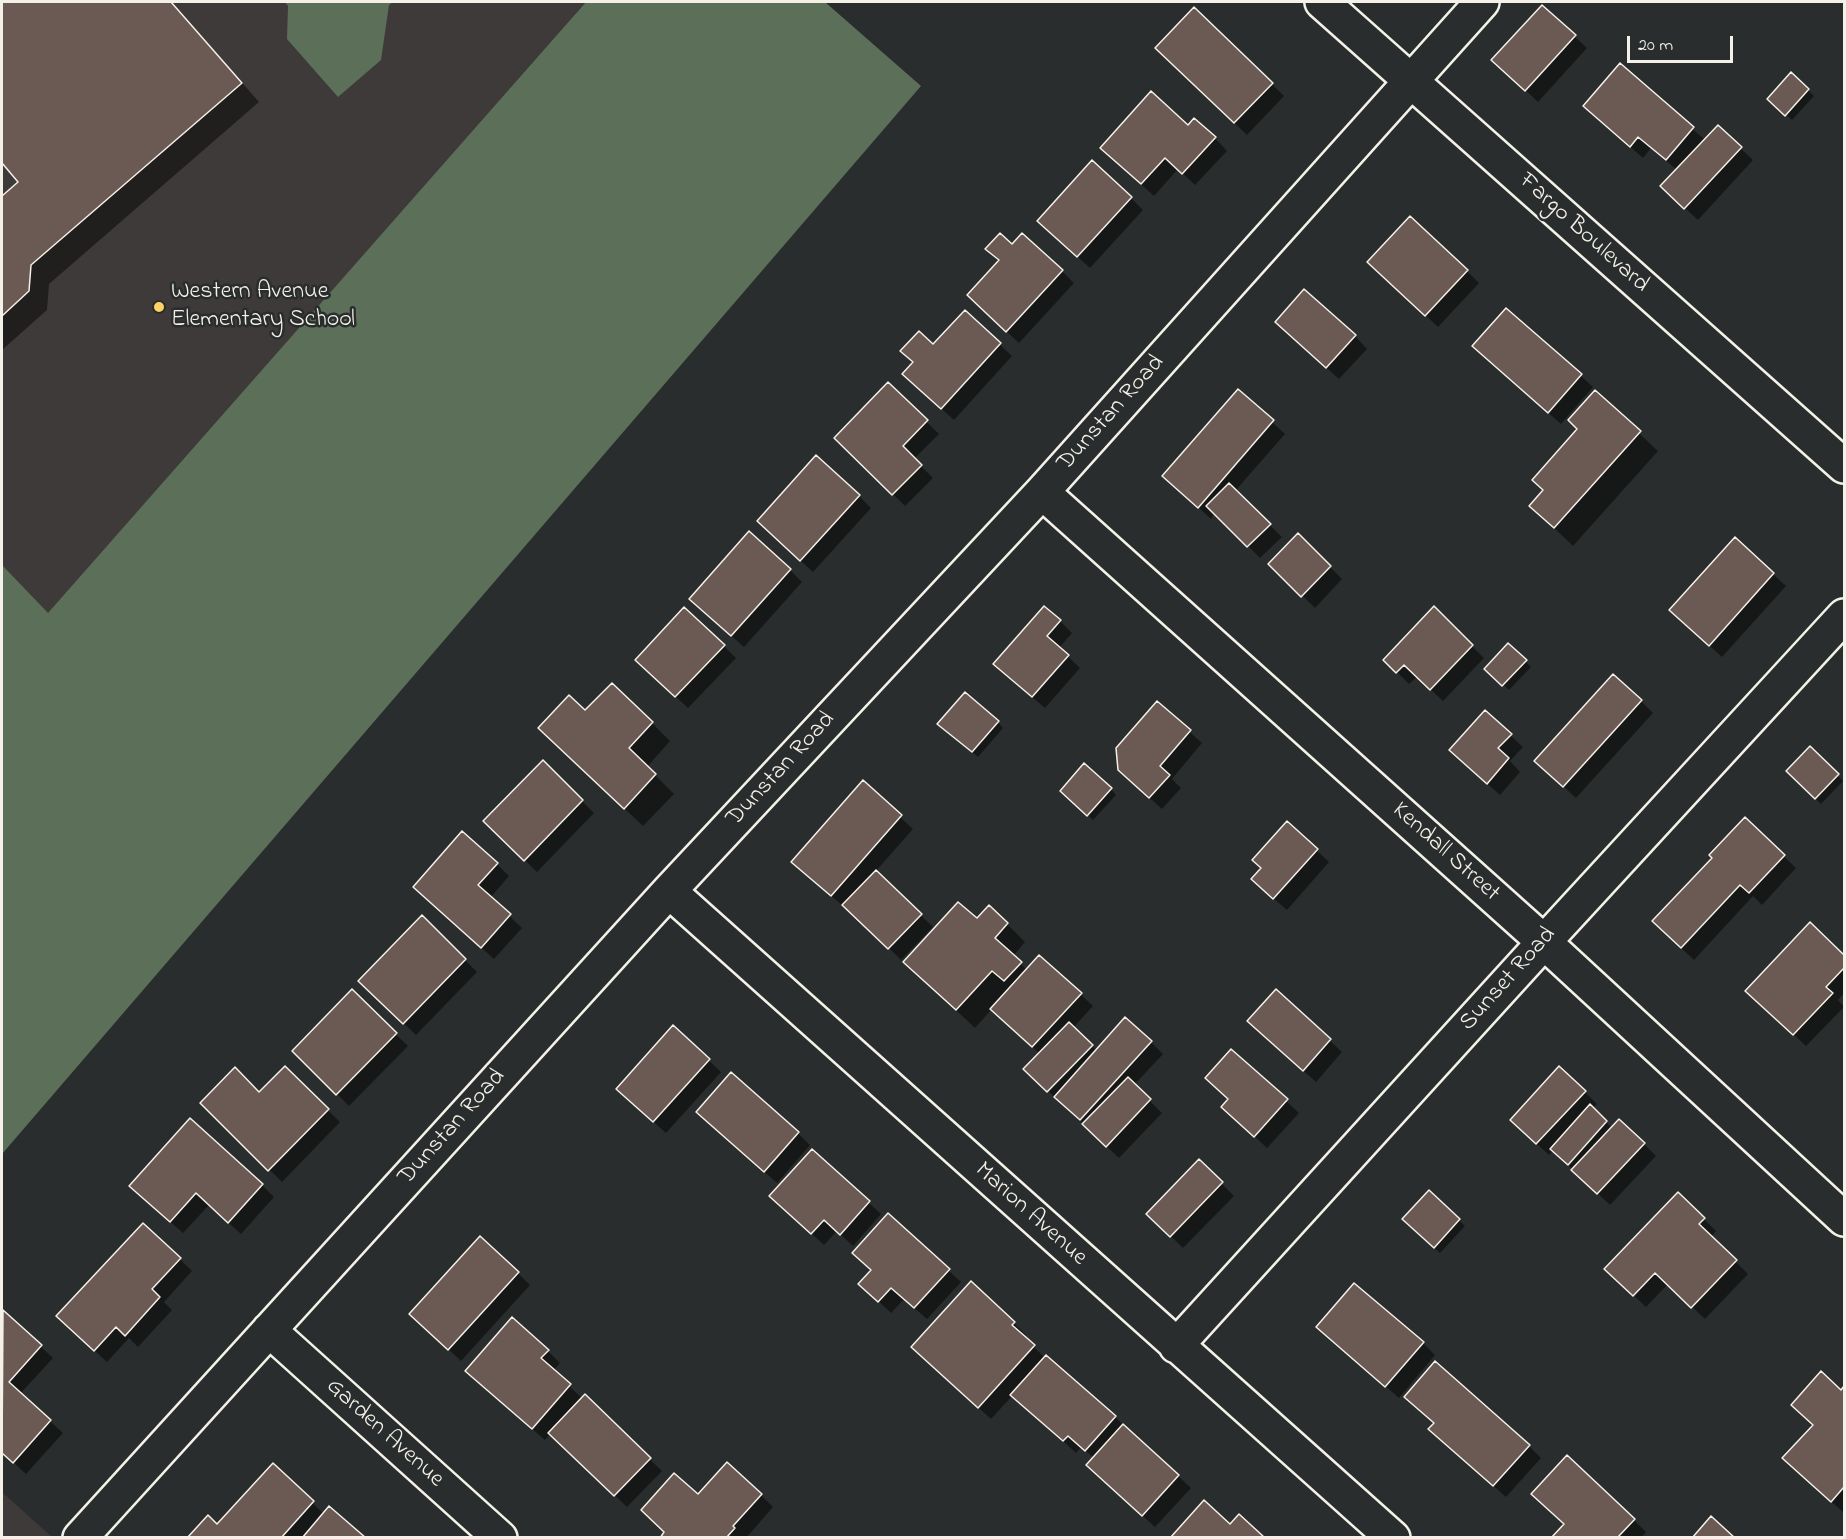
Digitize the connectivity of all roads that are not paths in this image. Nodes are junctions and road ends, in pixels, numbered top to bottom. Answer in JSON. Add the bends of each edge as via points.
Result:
{"nodes":[{"id":1,"x":1322,"y":2,"type":"edge"},
{"id":2,"x":1482,"y":2,"type":"edge"},
{"id":3,"x":1411,"y":82,"type":"junction"},
{"id":4,"x":1845,"y":466,"type":"edge"},
{"id":5,"x":1042,"y":492,"type":"junction"},
{"id":6,"x":1845,"y":616,"type":"edge"},
{"id":7,"x":669,"y":891,"type":"junction"},
{"id":8,"x":1544,"y":942,"type":"junction"},
{"id":9,"x":1845,"y":1220,"type":"edge"},
{"id":10,"x":269,"y":1330,"type":"junction"},
{"id":11,"x":1176,"y":1346,"type":"junction"},
{"id":12,"x":80,"y":1538,"type":"edge"},
{"id":13,"x":500,"y":1538,"type":"edge"},
{"id":14,"x":1393,"y":1538,"type":"edge"}],
"edges":[{"from":1,"to":3,"type":"street","name":"Fargo Boulevard"},
{"from":2,"to":3,"type":"street","name":"Dunstan Road"},
{"from":3,"to":4,"type":"street","name":"Fargo Boulevard"},
{"from":3,"to":5,"type":"street","name":"Dunstan Road"},
{"from":5,"to":7,"type":"street","name":"Dunstan Road"},
{"from":5,"to":8,"type":"street","name":"Kendall Street"},
{"from":6,"to":8,"type":"street","name":"Sunset Road"},
{"from":7,"to":10,"type":"street","name":"Dunstan Road"},
{"from":7,"to":11,"type":"street","name":"Marion Avenue"},
{"from":8,"to":9,"type":"street","name":"Kendall Street"},
{"from":8,"to":11,"type":"street","name":"Sunset Road"},
{"from":10,"to":12,"type":"street","name":"Dunstan Road"},
{"from":10,"to":13,"type":"street","name":"Garden Avenue"},
{"from":11,"to":14,"type":"street","name":"Marion Avenue"}]}
